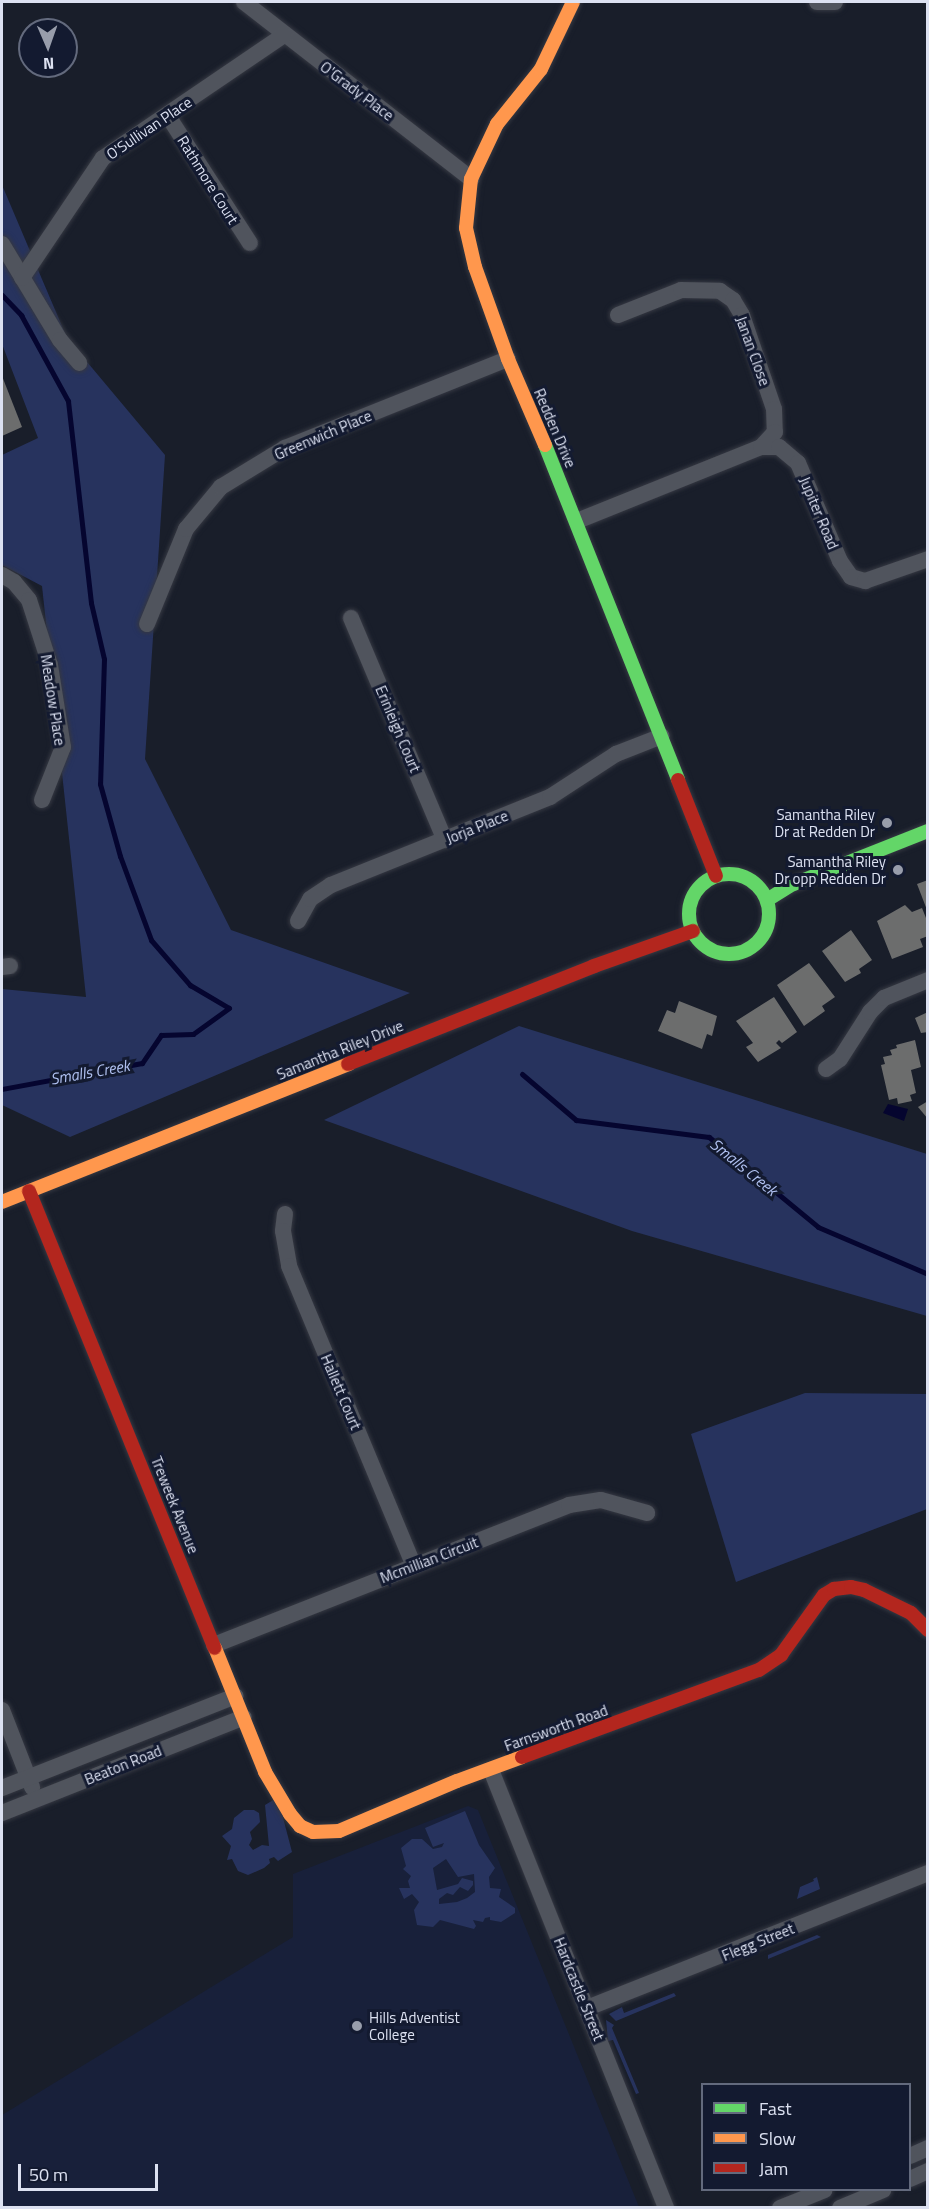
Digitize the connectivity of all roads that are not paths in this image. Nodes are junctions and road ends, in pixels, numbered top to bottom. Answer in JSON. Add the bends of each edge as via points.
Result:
{"nodes":[{"id":1,"x":244,"y":2,"type":"edge"},
{"id":2,"x":573,"y":2,"type":"edge"},
{"id":3,"x":817,"y":2,"type":"edge"},
{"id":4,"x":835,"y":2,"type":"edge"},
{"id":5,"x":284,"y":35,"type":"junction"},
{"id":6,"x":168,"y":116,"type":"junction"},
{"id":7,"x":471,"y":178,"type":"junction"},
{"id":8,"x":250,"y":243,"type":"dead end"},
{"id":9,"x":2,"y":244,"type":"edge"},
{"id":10,"x":22,"y":278,"type":"junction"},
{"id":11,"x":618,"y":315,"type":"dead end"},
{"id":12,"x":508,"y":359,"type":"junction"},
{"id":13,"x":79,"y":363,"type":"dead end"},
{"id":14,"x":761,"y":447,"type":"junction"},
{"id":15,"x":577,"y":521,"type":"junction"},
{"id":16,"x":927,"y":559,"type":"edge"},
{"id":17,"x":2,"y":575,"type":"edge"},
{"id":18,"x":351,"y":618,"type":"dead end"},
{"id":19,"x":147,"y":624,"type":"dead end"},
{"id":20,"x":662,"y":736,"type":"junction"},
{"id":21,"x":42,"y":800,"type":"dead end"},
{"id":22,"x":927,"y":831,"type":"edge"},
{"id":23,"x":445,"y":840,"type":"junction"},
{"id":24,"x":716,"y":876,"type":"junction"},
{"id":25,"x":767,"y":900,"type":"junction"},
{"id":26,"x":298,"y":921,"type":"dead end"},
{"id":27,"x":693,"y":932,"type":"junction"},
{"id":28,"x":927,"y":980,"type":"edge"},
{"id":29,"x":826,"y":1069,"type":"dead end"},
{"id":30,"x":29,"y":1191,"type":"junction"},
{"id":31,"x":2,"y":1202,"type":"edge"},
{"id":32,"x":285,"y":1214,"type":"dead end"},
{"id":33,"x":647,"y":1513,"type":"dead end"},
{"id":34,"x":414,"y":1566,"type":"junction"},
{"id":35,"x":927,"y":1630,"type":"edge"},
{"id":36,"x":214,"y":1645,"type":"junction"},
{"id":37,"x":236,"y":1696,"type":"junction"},
{"id":38,"x":2,"y":1710,"type":"edge"},
{"id":39,"x":244,"y":1718,"type":"junction"},
{"id":40,"x":491,"y":1770,"type":"junction"},
{"id":41,"x":28,"y":1778,"type":"junction"},
{"id":42,"x":2,"y":1788,"type":"edge"},
{"id":43,"x":37,"y":1799,"type":"junction"},
{"id":44,"x":2,"y":1813,"type":"edge"},
{"id":45,"x":300,"y":1826,"type":"joint"},
{"id":46,"x":927,"y":1873,"type":"edge"},
{"id":47,"x":587,"y":2008,"type":"junction"},
{"id":48,"x":927,"y":2148,"type":"edge"},
{"id":49,"x":911,"y":2155,"type":"edge"},
{"id":50,"x":927,"y":2171,"type":"edge"},
{"id":51,"x":911,"y":2178,"type":"edge"},
{"id":52,"x":822,"y":2191,"type":"edge"},
{"id":53,"x":882,"y":2191,"type":"edge"},
{"id":54,"x":666,"y":2208,"type":"edge"},
{"id":55,"x":780,"y":2208,"type":"edge"},
{"id":56,"x":840,"y":2208,"type":"edge"}],
"edges":[{"from":1,"to":5,"type":"street","name":"O'Grady Place"},
{"from":2,"to":7,"type":"street","name":"Redden Drive","via":[[541,69],[497,124]]},
{"from":3,"to":4,"type":"street"},
{"from":5,"to":6,"type":"street","name":"O'Sullivan Place"},
{"from":5,"to":7,"type":"street","name":"O'Grady Place"},
{"from":6,"to":8,"type":"street","name":"Rathmore Court"},
{"from":6,"to":10,"type":"street","name":"O'Sullivan Place","via":[[103,158]]},
{"from":7,"to":12,"type":"street","name":"Redden Drive","via":[[466,228],[472,257]]},
{"from":9,"to":10,"type":"street"},
{"from":10,"to":13,"type":"street"},
{"from":11,"to":14,"type":"street","name":"Janan Close","via":[[681,290],[720,291],[733,300],[742,315],[774,410],[775,432]]},
{"from":12,"to":15,"type":"street","name":"Redden Drive"},
{"from":12,"to":19,"type":"street","name":"Greenwich Place","via":[[285,448],[221,487],[186,530]]},
{"from":14,"to":15,"type":"street"},
{"from":14,"to":16,"type":"street","name":"Jupiter Road","via":[[779,447],[798,463],[840,561],[851,577],[865,581]]},
{"from":15,"to":20,"type":"street","name":"Redden Drive"},
{"from":17,"to":21,"type":"street","name":"Meadow Place","via":[[14,582],[29,600],[50,665],[63,747]]},
{"from":18,"to":23,"type":"street","name":"Erinleigh Court"},
{"from":20,"to":23,"type":"street","name":"Jorja Place","via":[[616,754],[550,797]]},
{"from":20,"to":24,"type":"street","name":"Redden Drive"},
{"from":22,"to":25,"type":"street","via":[[789,886]]},
{"from":23,"to":26,"type":"street","name":"Jorja Place","via":[[331,885],[310,899]]},
{"from":24,"to":25,"type":"street","via":[[745,877],[754,882]]},
{"from":24,"to":27,"type":"street","via":[[703,883],[691,900]]},
{"from":25,"to":27,"type":"street","via":[[768,924],[755,944],[745,950],[721,953],[705,945]]},
{"from":27,"to":30,"type":"street","name":"Samantha Riley Drive","via":[[594,966]]},
{"from":28,"to":29,"type":"street","via":[[884,998],[870,1012],[840,1059]]},
{"from":30,"to":31,"type":"street","name":"Samantha Riley Drive"},
{"from":30,"to":36,"type":"street","name":"Treweek Avenue"},
{"from":32,"to":34,"type":"street","name":"Hallett Court","via":[[283,1231],[289,1266]]},
{"from":33,"to":34,"type":"street","name":"Mcmillian Circuit","via":[[602,1500],[569,1505]]},
{"from":34,"to":36,"type":"street","name":"Mcmillian Circuit"},
{"from":35,"to":40,"type":"street","name":"Farnsworth Road","via":[[911,1613],[864,1590],[834,1589],[824,1595],[781,1655],[759,1670]]},
{"from":36,"to":37,"type":"street","name":"Treweek Avenue"},
{"from":37,"to":39,"type":"street","name":"Treweek Avenue"},
{"from":37,"to":41,"type":"street","name":"Beaton Road"},
{"from":38,"to":41,"type":"street"},
{"from":39,"to":43,"type":"street","name":"Beaton Road"},
{"from":39,"to":45,"type":"street","name":"Treweek Avenue","via":[[277,1794]]},
{"from":40,"to":45,"type":"street","name":"Farnsworth Road","via":[[339,1831],[313,1832]]},
{"from":40,"to":47,"type":"street","name":"Hardcastle Street"},
{"from":41,"to":42,"type":"street","name":"Beaton Road"},
{"from":41,"to":43,"type":"street"},
{"from":43,"to":44,"type":"street","name":"Beaton Road"},
{"from":46,"to":47,"type":"street","name":"Flegg Street"},
{"from":47,"to":54,"type":"street","name":"Hardcastle Street"},
{"from":48,"to":49,"type":"street"},
{"from":50,"to":51,"type":"street"},
{"from":52,"to":55,"type":"street"},
{"from":53,"to":56,"type":"street"}]}
